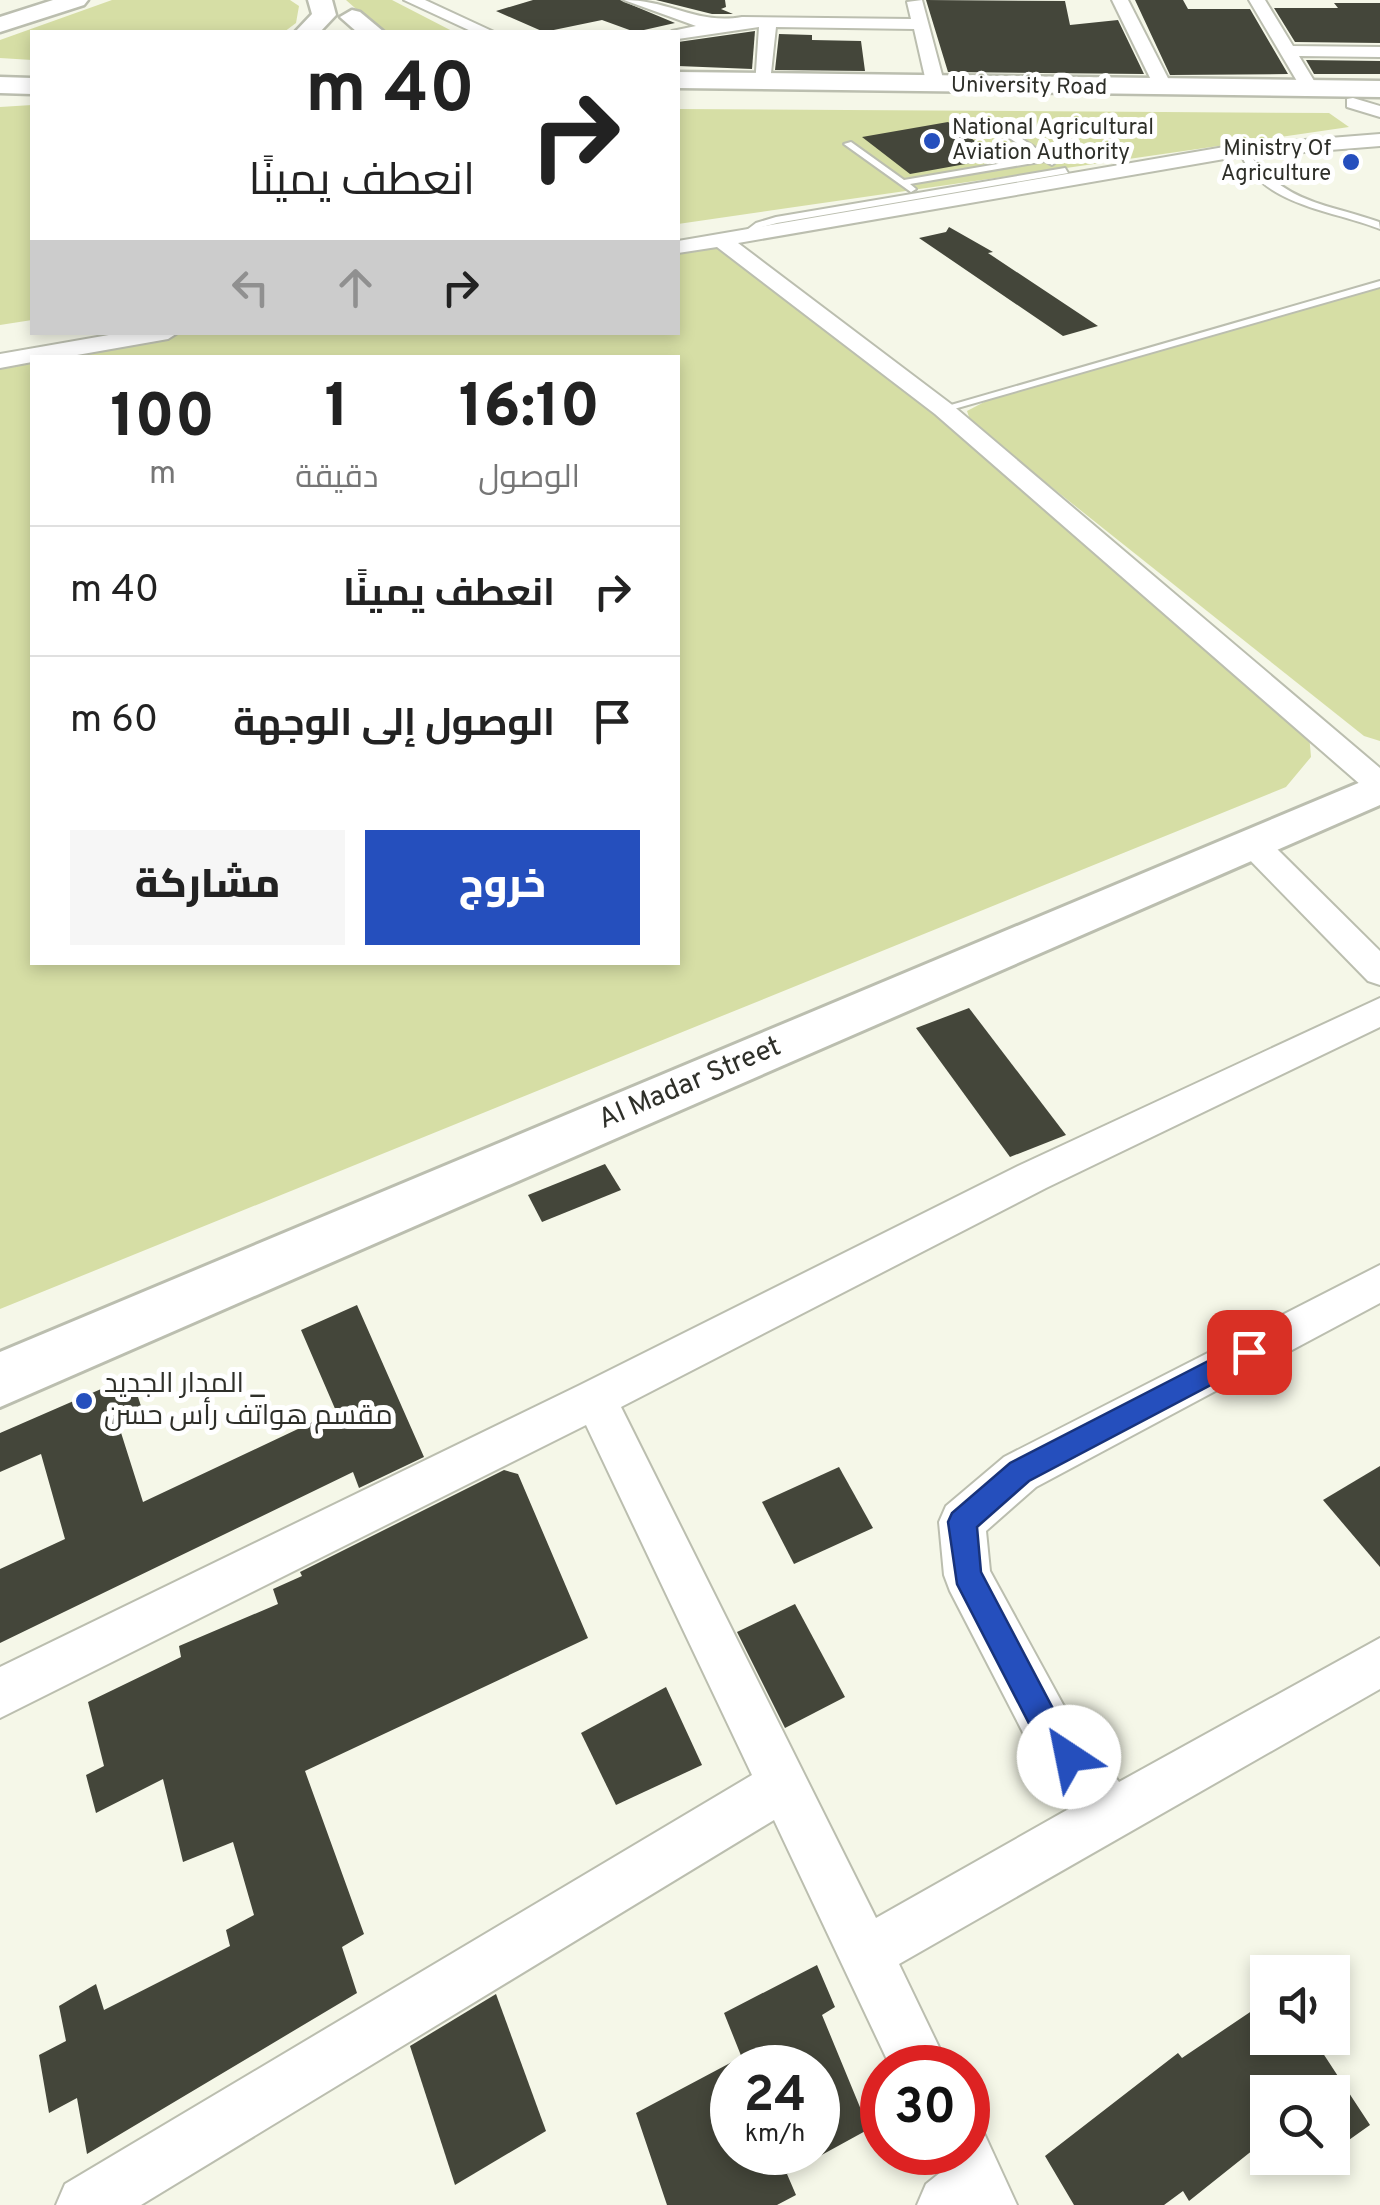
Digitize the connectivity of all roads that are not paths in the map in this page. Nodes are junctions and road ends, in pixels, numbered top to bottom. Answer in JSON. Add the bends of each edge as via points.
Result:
{"nodes":[{"id":1,"x":14,"y":0,"type":"edge"},
{"id":2,"x":53,"y":0,"type":"edge"},
{"id":3,"x":76,"y":0,"type":"edge"},
{"id":4,"x":320,"y":0,"type":"edge"},
{"id":5,"x":412,"y":0,"type":"edge"},
{"id":6,"x":632,"y":0,"type":"edge"},
{"id":7,"x":914,"y":0,"type":"edge"},
{"id":8,"x":1120,"y":0,"type":"edge"},
{"id":9,"x":1284,"y":0,"type":"edge"},
{"id":10,"x":1258,"y":2,"type":"edge"},
{"id":11,"x":806,"y":4,"type":"dead end"},
{"id":12,"x":864,"y":4,"type":"dead end"},
{"id":13,"x":0,"y":5,"type":"edge"},
{"id":14,"x":0,"y":22,"type":"edge"},
{"id":15,"x":768,"y":22,"type":"junction"},
{"id":16,"x":911,"y":23,"type":"junction"},
{"id":17,"x":707,"y":24,"type":"junction"},
{"id":18,"x":309,"y":30,"type":"edge"},
{"id":19,"x":481,"y":30,"type":"edge"},
{"id":20,"x":680,"y":33,"type":"edge"},
{"id":21,"x":1291,"y":52,"type":"junction"},
{"id":22,"x":1380,"y":52,"type":"edge"},
{"id":23,"x":0,"y":69,"type":"edge"},
{"id":24,"x":30,"y":70,"type":"edge"},
{"id":25,"x":680,"y":80,"type":"edge"},
{"id":26,"x":761,"y":82,"type":"junction"},
{"id":27,"x":0,"y":86,"type":"edge"},
{"id":28,"x":30,"y":86,"type":"edge"},
{"id":29,"x":936,"y":86,"type":"junction"},
{"id":30,"x":1164,"y":88,"type":"junction"},
{"id":31,"x":1310,"y":89,"type":"junction"},
{"id":32,"x":1380,"y":89,"type":"edge"},
{"id":33,"x":680,"y":96,"type":"edge"},
{"id":34,"x":0,"y":97,"type":"edge"},
{"id":35,"x":30,"y":97,"type":"edge"},
{"id":36,"x":1353,"y":103,"type":"junction"},
{"id":37,"x":1380,"y":103,"type":"edge"},
{"id":38,"x":1380,"y":112,"type":"edge"},
{"id":39,"x":993,"y":122,"type":"dead end"},
{"id":40,"x":1380,"y":140,"type":"edge"},
{"id":41,"x":848,"y":144,"type":"dead end"},
{"id":42,"x":1242,"y":151,"type":"junction"},
{"id":43,"x":1046,"y":158,"type":"junction"},
{"id":44,"x":1071,"y":175,"type":"junction"},
{"id":45,"x":902,"y":184,"type":"junction"},
{"id":46,"x":920,"y":196,"type":"junction"},
{"id":47,"x":1380,"y":226,"type":"edge"},
{"id":48,"x":732,"y":238,"type":"junction"},
{"id":49,"x":680,"y":247,"type":"edge"},
{"id":50,"x":1380,"y":284,"type":"edge"},
{"id":51,"x":151,"y":335,"type":"edge"},
{"id":52,"x":35,"y":355,"type":"edge"},
{"id":53,"x":30,"y":356,"type":"edge"},
{"id":54,"x":0,"y":361,"type":"edge"},
{"id":55,"x":943,"y":409,"type":"junction"},
{"id":56,"x":1380,"y":787,"type":"edge"},
{"id":57,"x":1252,"y":842,"type":"junction"},
{"id":58,"x":1380,"y":972,"type":"edge"},
{"id":59,"x":1380,"y":1010,"type":"edge"},
{"id":60,"x":1380,"y":1283,"type":"edge"},
{"id":61,"x":0,"y":1380,"type":"edge"},
{"id":62,"x":595,"y":1399,"type":"junction"},
{"id":63,"x":1380,"y":1662,"type":"edge"},
{"id":64,"x":0,"y":1693,"type":"edge"},
{"id":65,"x":781,"y":1787,"type":"junction"},
{"id":66,"x":1111,"y":1814,"type":"junction"},
{"id":67,"x":866,"y":1953,"type":"junction"},
{"id":68,"x":910,"y":2045,"type":"edge"},
{"id":69,"x":86,"y":2205,"type":"edge"}],
"edges":[{"from":1,"to":13,"type":"highway"},
{"from":2,"to":14,"type":"highway"},
{"from":3,"to":14,"type":"highway"},
{"from":4,"to":18,"type":"highway","via":[[324,15]]},
{"from":5,"to":19,"type":"street"},
{"from":6,"to":17,"type":"street"},
{"from":7,"to":16,"type":"street"},
{"from":8,"to":30,"type":"street"},
{"from":9,"to":10,"type":"street"},
{"from":10,"to":21,"type":"street"},
{"from":11,"to":17,"type":"street"},
{"from":12,"to":16,"type":"street"},
{"from":15,"to":16,"type":"street"},
{"from":15,"to":17,"type":"street"},
{"from":15,"to":26,"type":"street"},
{"from":16,"to":29,"type":"street"},
{"from":17,"to":20,"type":"street"},
{"from":21,"to":22,"type":"street"},
{"from":21,"to":31,"type":"street"},
{"from":23,"to":24,"type":"highway"},
{"from":25,"to":26,"type":"highway","name":"University Road"},
{"from":26,"to":29,"type":"highway","name":"University Road"},
{"from":27,"to":28,"type":"highway"},
{"from":29,"to":30,"type":"highway","name":"University Road"},
{"from":30,"to":31,"type":"highway","name":"University Road"},
{"from":31,"to":32,"type":"highway","name":"University Road"},
{"from":33,"to":36,"type":"highway","name":"University Road"},
{"from":34,"to":35,"type":"highway"},
{"from":36,"to":37,"type":"highway","name":"University Road"},
{"from":36,"to":38,"type":"street"},
{"from":39,"to":43,"type":"lane"},
{"from":40,"to":42,"type":"street"},
{"from":41,"to":45,"type":"lane"},
{"from":42,"to":44,"type":"street"},
{"from":42,"to":47,"type":"lane","via":[[1260,178],[1283,193]]},
{"from":43,"to":44,"type":"lane"},
{"from":43,"to":45,"type":"lane"},
{"from":44,"to":46,"type":"lane"},
{"from":44,"to":48,"type":"street"},
{"from":45,"to":46,"type":"lane"},
{"from":46,"to":48,"type":"lane","via":[[776,220]]},
{"from":48,"to":49,"type":"street"},
{"from":48,"to":55,"type":"street"},
{"from":50,"to":55,"type":"lane"},
{"from":51,"to":52,"type":"street"},
{"from":53,"to":54,"type":"street"},
{"from":55,"to":56,"type":"street"},
{"from":56,"to":57,"type":"street","name":"Al Madar Street"},
{"from":57,"to":58,"type":"street"},
{"from":57,"to":61,"type":"street","name":"Al Madar Street"},
{"from":59,"to":62,"type":"street"},
{"from":60,"to":66,"type":"street","via":[[1020,1472],[962,1522],[976,1592],[1048,1728]]},
{"from":62,"to":64,"type":"street"},
{"from":62,"to":65,"type":"street"},
{"from":63,"to":66,"type":"street"},
{"from":65,"to":67,"type":"street"},
{"from":65,"to":69,"type":"street"},
{"from":66,"to":67,"type":"street"},
{"from":67,"to":68,"type":"street"}]}
